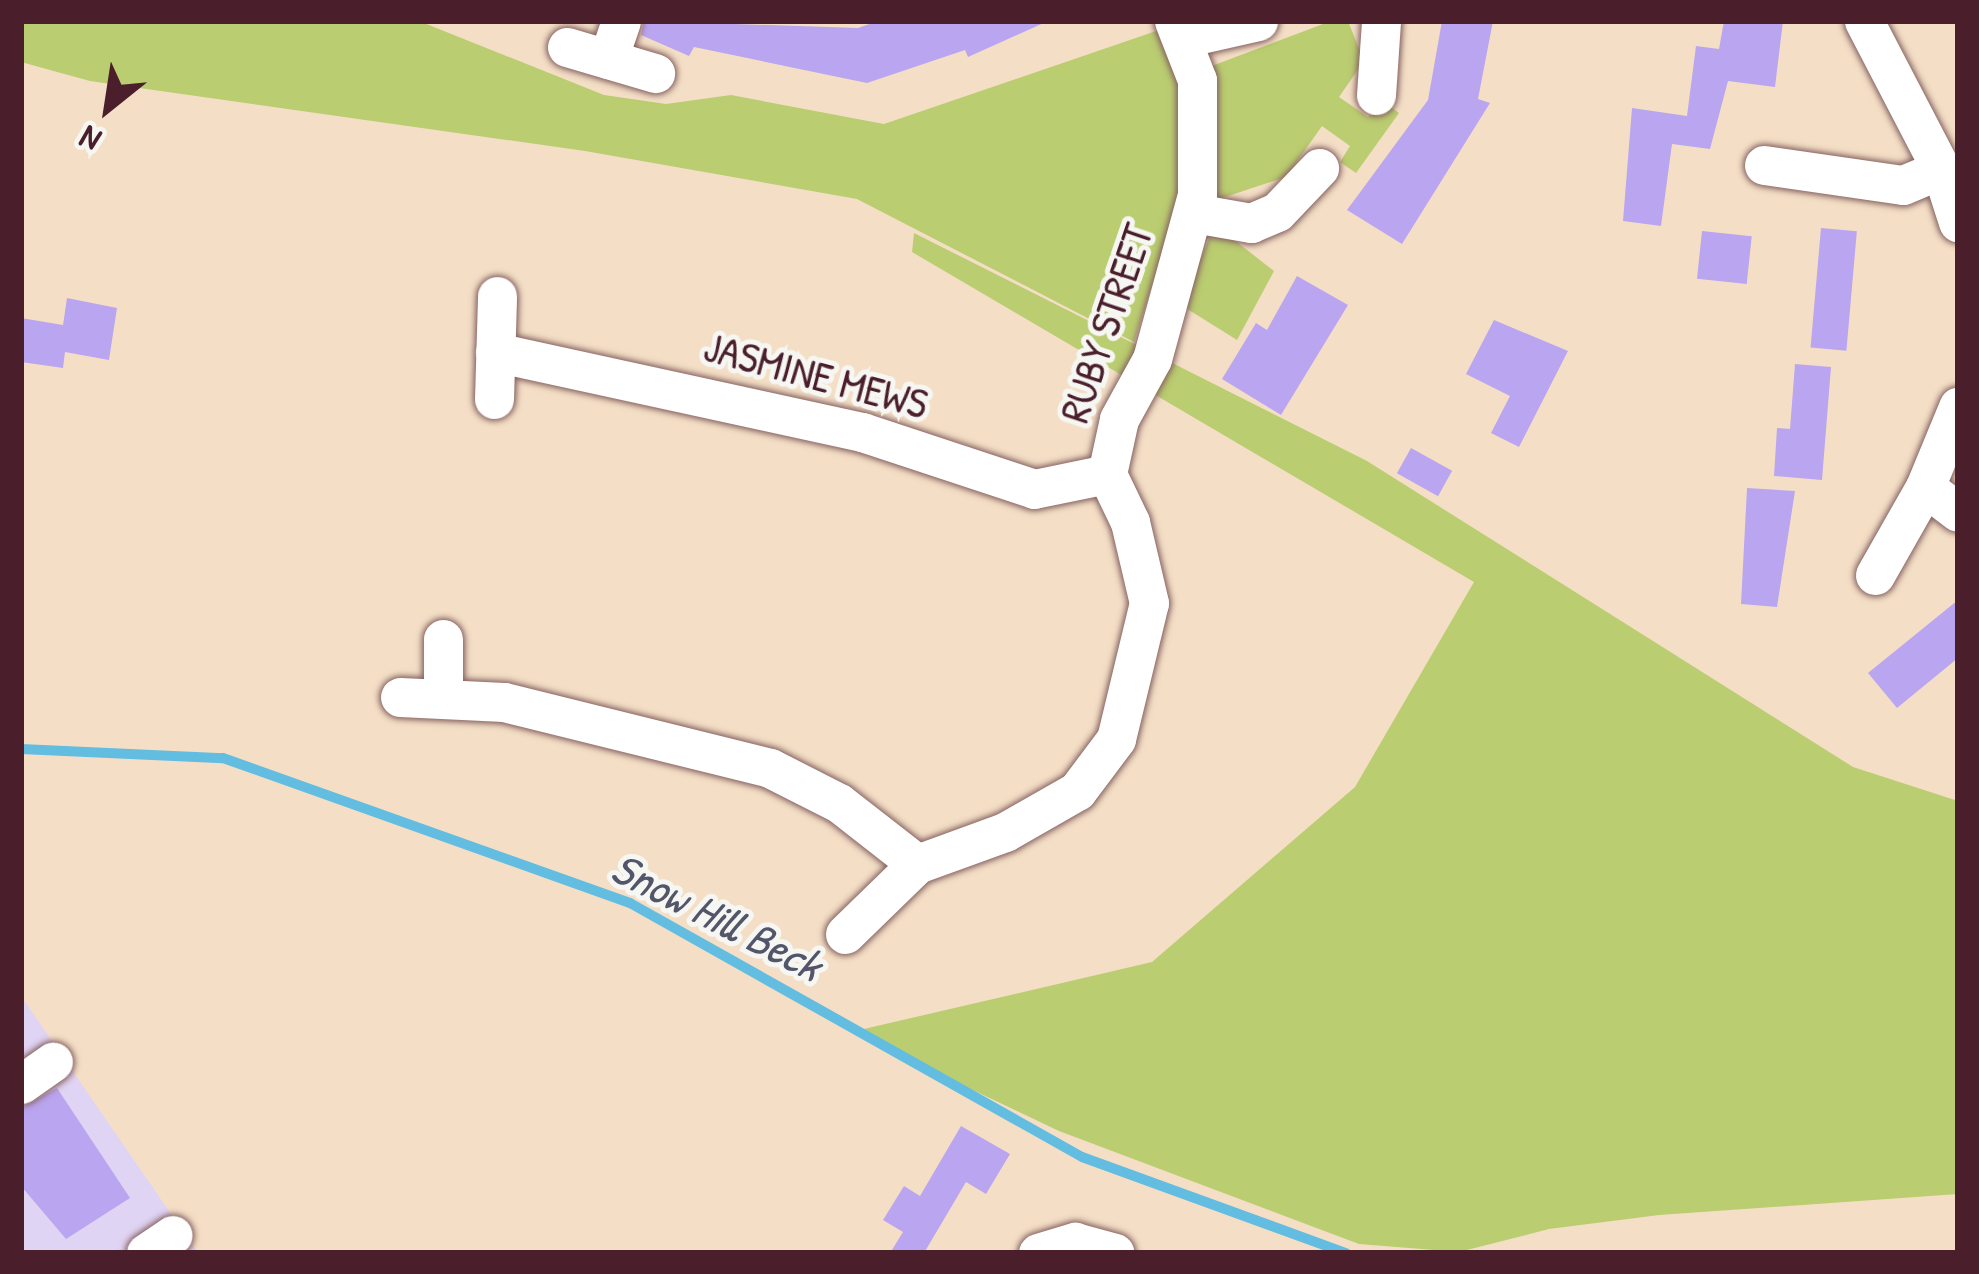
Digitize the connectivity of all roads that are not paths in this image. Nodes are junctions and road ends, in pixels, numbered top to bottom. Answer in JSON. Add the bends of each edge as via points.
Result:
{"nodes":[{"id":1,"x":621,"y":21,"type":"edge"},
{"id":2,"x":1258,"y":21,"type":"edge"},
{"id":3,"x":1381,"y":21,"type":"edge"},
{"id":4,"x":1864,"y":21,"type":"edge"},
{"id":5,"x":1178,"y":30,"type":"edge"},
{"id":6,"x":567,"y":47,"type":"dead end"},
{"id":7,"x":608,"y":59,"type":"junction"},
{"id":8,"x":655,"y":73,"type":"dead end"},
{"id":9,"x":1376,"y":94,"type":"dead end"},
{"id":10,"x":1765,"y":165,"type":"dead end"},
{"id":11,"x":1318,"y":168,"type":"dead end"},
{"id":12,"x":1941,"y":169,"type":"junction"},
{"id":13,"x":1194,"y":213,"type":"junction"},
{"id":14,"x":1958,"y":222,"type":"edge"},
{"id":15,"x":497,"y":296,"type":"dead end"},
{"id":16,"x":495,"y":352,"type":"junction"},
{"id":17,"x":494,"y":399,"type":"dead end"},
{"id":18,"x":1958,"y":407,"type":"edge"},
{"id":19,"x":1107,"y":474,"type":"junction"},
{"id":20,"x":1925,"y":487,"type":"junction"},
{"id":21,"x":1958,"y":512,"type":"edge"},
{"id":22,"x":1875,"y":574,"type":"dead end"},
{"id":23,"x":443,"y":639,"type":"dead end"},
{"id":24,"x":400,"y":697,"type":"dead end"},
{"id":25,"x":443,"y":699,"type":"junction"},
{"id":26,"x":917,"y":864,"type":"junction"},
{"id":27,"x":845,"y":934,"type":"dead end"},
{"id":28,"x":1038,"y":1253,"type":"edge"},
{"id":29,"x":1115,"y":1253,"type":"edge"}],
"edges":[{"from":1,"to":7,"type":"street"},
{"from":2,"to":5,"type":"street"},
{"from":3,"to":9,"type":"street"},
{"from":4,"to":12,"type":"street"},
{"from":5,"to":13,"type":"street","name":"RUBY STREET","via":[[1201,117]]},
{"from":6,"to":7,"type":"street"},
{"from":7,"to":8,"type":"street"},
{"from":10,"to":12,"type":"street","via":[[1903,185]]},
{"from":11,"to":13,"type":"street","via":[[1277,212],[1251,223]]},
{"from":12,"to":14,"type":"street"},
{"from":13,"to":19,"type":"street","name":"RUBY STREET","via":[[1152,358],[1119,419]]},
{"from":15,"to":16,"type":"street"},
{"from":16,"to":17,"type":"street"},
{"from":16,"to":19,"type":"street","name":"JASMINE MEWS","via":[[862,432],[1034,489]]},
{"from":18,"to":20,"type":"street"},
{"from":19,"to":26,"type":"street","name":"RUBY STREET","via":[[1130,522],[1148,603],[1117,739],[1077,791],[1005,832]]},
{"from":20,"to":21,"type":"street"},
{"from":20,"to":22,"type":"street"},
{"from":23,"to":25,"type":"street"},
{"from":24,"to":25,"type":"street"},
{"from":25,"to":26,"type":"street","via":[[504,702],[770,768],[839,803]]},
{"from":26,"to":27,"type":"street","name":"RUBY STREET"},
{"from":28,"to":29,"type":"street","via":[[1075,1242]]}]}
